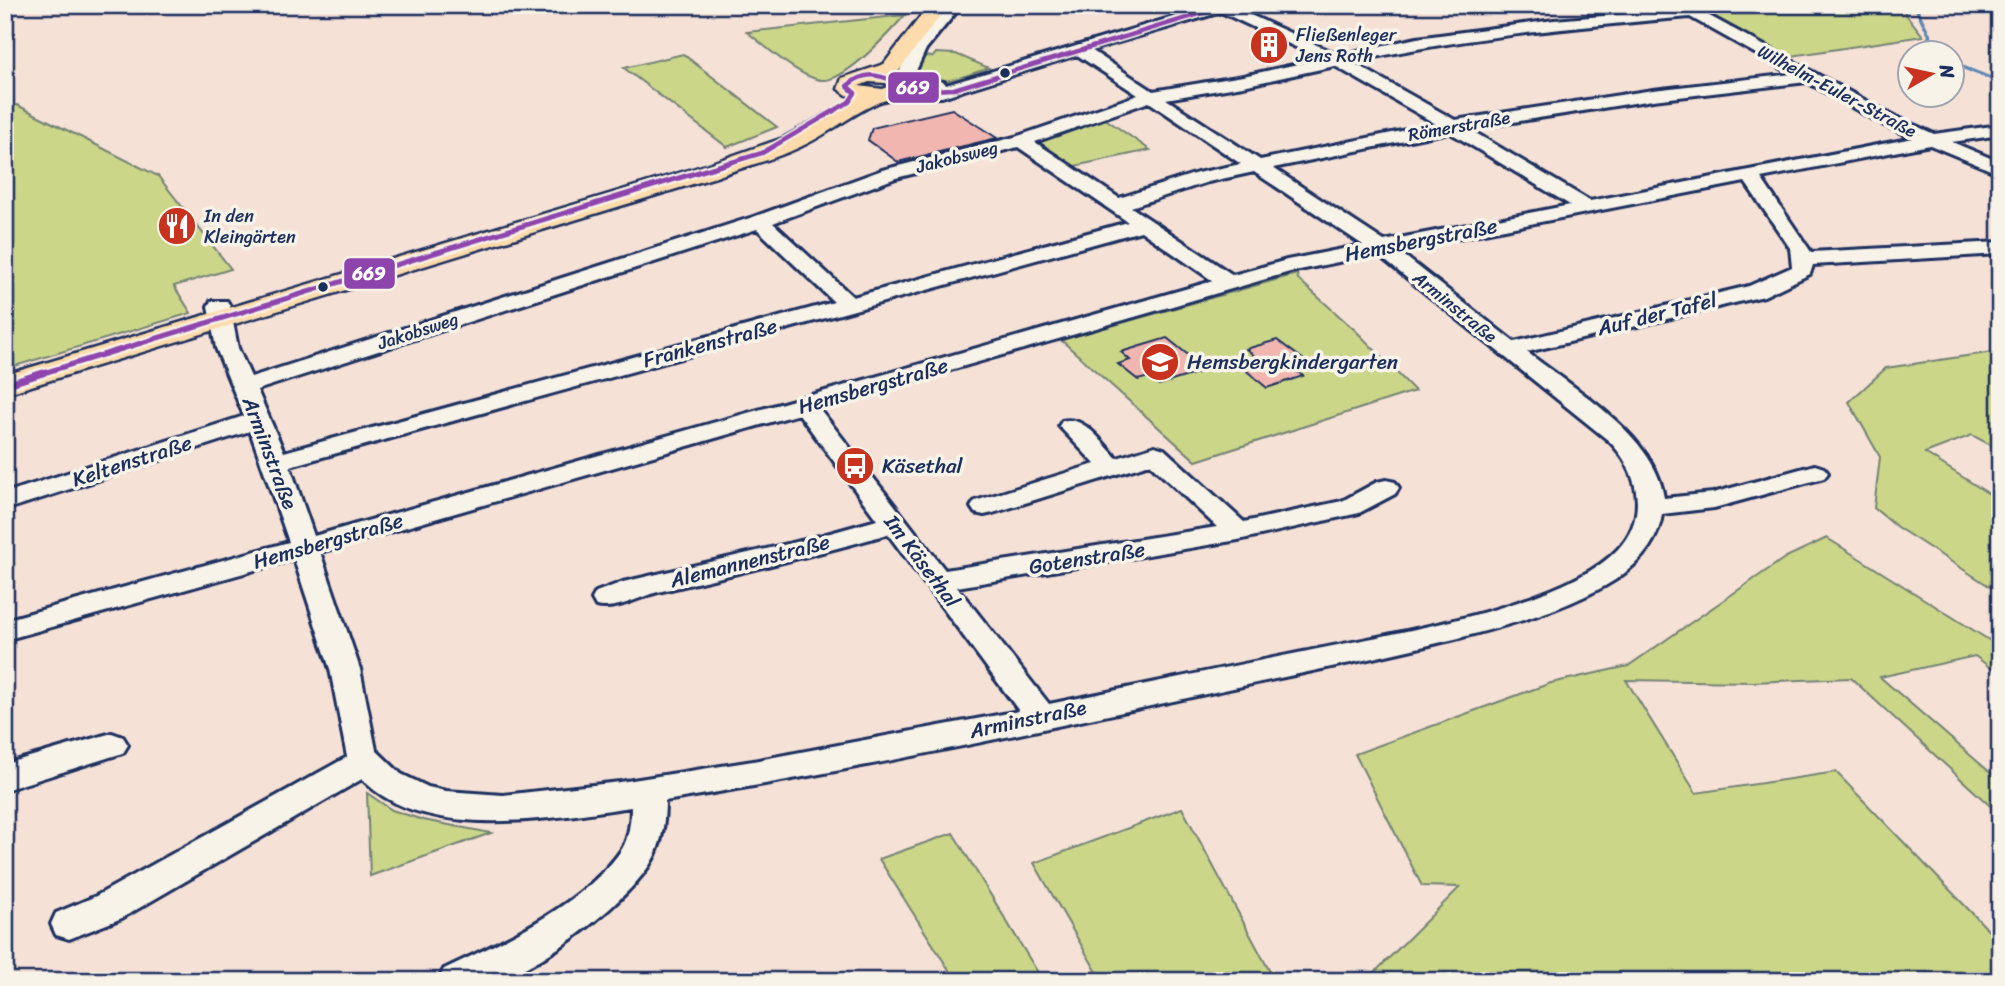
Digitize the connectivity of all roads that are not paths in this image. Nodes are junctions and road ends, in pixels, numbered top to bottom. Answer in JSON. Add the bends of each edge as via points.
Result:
{"nodes":[{"id":1,"x":939,"y":5,"type":"edge"},
{"id":2,"x":954,"y":5,"type":"edge"},
{"id":3,"x":1225,"y":6,"type":"edge"},
{"id":4,"x":1684,"y":9,"type":"edge"},
{"id":5,"x":1079,"y":48,"type":"junction"},
{"id":6,"x":1336,"y":60,"type":"junction"},
{"id":7,"x":1810,"y":77,"type":"junction"},
{"id":8,"x":889,"y":82,"type":"junction"},
{"id":9,"x":974,"y":83,"type":"junction"},
{"id":10,"x":1151,"y":96,"type":"junction"},
{"id":11,"x":1452,"y":126,"type":"junction"},
{"id":12,"x":2000,"y":130,"type":"edge"},
{"id":13,"x":1933,"y":139,"type":"junction"},
{"id":14,"x":1021,"y":141,"type":"junction"},
{"id":15,"x":762,"y":153,"type":"junction"},
{"id":16,"x":1255,"y":165,"type":"junction"},
{"id":17,"x":2000,"y":169,"type":"edge"},
{"id":18,"x":1750,"y":176,"type":"junction"},
{"id":19,"x":1115,"y":206,"type":"junction"},
{"id":20,"x":1587,"y":207,"type":"junction"},
{"id":21,"x":760,"y":221,"type":"junction"},
{"id":22,"x":1143,"y":224,"type":"junction"},
{"id":23,"x":1380,"y":247,"type":"junction"},
{"id":24,"x":2000,"y":248,"type":"edge"},
{"id":25,"x":1803,"y":264,"type":"junction"},
{"id":26,"x":1231,"y":283,"type":"junction"},
{"id":27,"x":849,"y":304,"type":"junction"},
{"id":28,"x":221,"y":312,"type":"junction"},
{"id":29,"x":1508,"y":350,"type":"junction"},
{"id":30,"x":5,"y":385,"type":"edge"},
{"id":31,"x":244,"y":387,"type":"junction"},
{"id":32,"x":805,"y":406,"type":"junction"},
{"id":33,"x":258,"y":420,"type":"junction"},
{"id":34,"x":1071,"y":426,"type":"dead end"},
{"id":35,"x":276,"y":462,"type":"junction"},
{"id":36,"x":1112,"y":467,"type":"junction"},
{"id":37,"x":1815,"y":473,"type":"dead end"},
{"id":38,"x":1386,"y":488,"type":"dead end"},
{"id":39,"x":5,"y":502,"type":"edge"},
{"id":40,"x":1652,"y":506,"type":"junction"},
{"id":41,"x":984,"y":507,"type":"dead end"},
{"id":42,"x":894,"y":524,"type":"junction"},
{"id":43,"x":1238,"y":532,"type":"junction"},
{"id":44,"x":306,"y":547,"type":"junction"},
{"id":45,"x":936,"y":581,"type":"junction"},
{"id":46,"x":606,"y":599,"type":"dead end"},
{"id":47,"x":5,"y":630,"type":"edge"},
{"id":48,"x":1040,"y":716,"type":"junction"},
{"id":49,"x":111,"y":745,"type":"dead end"},
{"id":50,"x":365,"y":762,"type":"junction"},
{"id":51,"x":5,"y":777,"type":"edge"},
{"id":52,"x":648,"y":792,"type":"junction"},
{"id":53,"x":69,"y":924,"type":"dead end"},
{"id":54,"x":457,"y":981,"type":"edge"}],
"edges":[{"from":1,"to":8,"type":"main road"},
{"from":2,"to":9,"type":"street","via":[[914,57],[907,75],[932,85]]},
{"from":3,"to":5,"type":"street"},
{"from":3,"to":6,"type":"street"},
{"from":4,"to":6,"type":"street","name":"Jakobsweg","via":[[1417,43]]},
{"from":4,"to":7,"type":"street","name":"Wilhelm-Euler-Straße"},
{"from":5,"to":9,"type":"street"},
{"from":5,"to":10,"type":"street","name":"Arminstraße"},
{"from":6,"to":10,"type":"street","name":"Jakobsweg"},
{"from":6,"to":11,"type":"street"},
{"from":7,"to":11,"type":"street","name":"Römerstraße"},
{"from":7,"to":13,"type":"street","name":"Wilhelm-Euler-Straße"},
{"from":8,"to":9,"type":"street","via":[[934,93]]},
{"from":8,"to":15,"type":"main road","via":[[808,135]]},
{"from":8,"to":15,"type":"main road","via":[[855,93],[823,120]]},
{"from":10,"to":14,"type":"street","name":"Jakobsweg"},
{"from":10,"to":16,"type":"street","name":"Arminstraße"},
{"from":11,"to":16,"type":"street","name":"Römerstraße"},
{"from":11,"to":20,"type":"street"},
{"from":12,"to":13,"type":"street","name":"Hemsbergstraße"},
{"from":13,"to":17,"type":"street","name":"Wilhelm-Euler-Straße"},
{"from":13,"to":18,"type":"street","name":"Hemsbergstraße"},
{"from":14,"to":19,"type":"street"},
{"from":14,"to":21,"type":"street","name":"Jakobsweg","via":[[889,174]]},
{"from":15,"to":28,"type":"main road"},
{"from":16,"to":19,"type":"street","name":"Römerstraße"},
{"from":16,"to":23,"type":"street","name":"Arminstraße"},
{"from":18,"to":20,"type":"street","name":"Hemsbergstraße"},
{"from":18,"to":25,"type":"street","via":[[1793,235]]},
{"from":19,"to":22,"type":"street"},
{"from":20,"to":23,"type":"street","name":"Hemsbergstraße"},
{"from":21,"to":27,"type":"street"},
{"from":21,"to":31,"type":"street","name":"Jakobsweg"},
{"from":22,"to":26,"type":"street"},
{"from":22,"to":27,"type":"street","name":"Frankenstraße"},
{"from":23,"to":26,"type":"street","name":"Hemsbergstraße"},
{"from":23,"to":29,"type":"street","name":"Arminstraße"},
{"from":24,"to":25,"type":"street"},
{"from":25,"to":29,"type":"street","name":"Auf der Tafel","via":[[1784,281],[1756,290]]},
{"from":26,"to":32,"type":"street","name":"Hemsbergstraße"},
{"from":27,"to":35,"type":"street","name":"Frankenstraße"},
{"from":28,"to":30,"type":"main road"},
{"from":28,"to":31,"type":"street","name":"Arminstraße","via":[[227,348]]},
{"from":29,"to":40,"type":"street","name":"Arminstraße","via":[[1632,450],[1649,481]]},
{"from":31,"to":33,"type":"street","name":"Arminstraße"},
{"from":32,"to":42,"type":"street","name":"Im Käsethal"},
{"from":32,"to":44,"type":"street","name":"Hemsbergstraße"},
{"from":33,"to":35,"type":"street","name":"Arminstraße"},
{"from":33,"to":39,"type":"street","name":"Keltenstraße"},
{"from":34,"to":36,"type":"street"},
{"from":35,"to":44,"type":"street","name":"Arminstraße"},
{"from":36,"to":41,"type":"street"},
{"from":36,"to":43,"type":"street","via":[[1155,454]]},
{"from":37,"to":40,"type":"street","via":[[1702,503]]},
{"from":38,"to":43,"type":"street","name":"Gotenstraße","via":[[1350,507]]},
{"from":40,"to":48,"type":"street","name":"Arminstraße","via":[[1644,537],[1612,570],[1500,617]]},
{"from":42,"to":45,"type":"street","name":"Im Käsethal"},
{"from":42,"to":46,"type":"street","name":"Alemannenstraße"},
{"from":43,"to":45,"type":"street","name":"Gotenstraße"},
{"from":44,"to":47,"type":"street","name":"Hemsbergstraße"},
{"from":44,"to":50,"type":"street","name":"Arminstraße","via":[[345,669]]},
{"from":45,"to":48,"type":"street","name":"Im Käsethal"},
{"from":48,"to":52,"type":"street","name":"Arminstraße"},
{"from":49,"to":51,"type":"street"},
{"from":50,"to":52,"type":"street","name":"Arminstraße","via":[[398,787],[427,801],[461,807],[543,805]]},
{"from":50,"to":53,"type":"street","via":[[109,907]]},
{"from":52,"to":54,"type":"street","via":[[648,817],[639,853],[603,894],[530,947]]}]}
